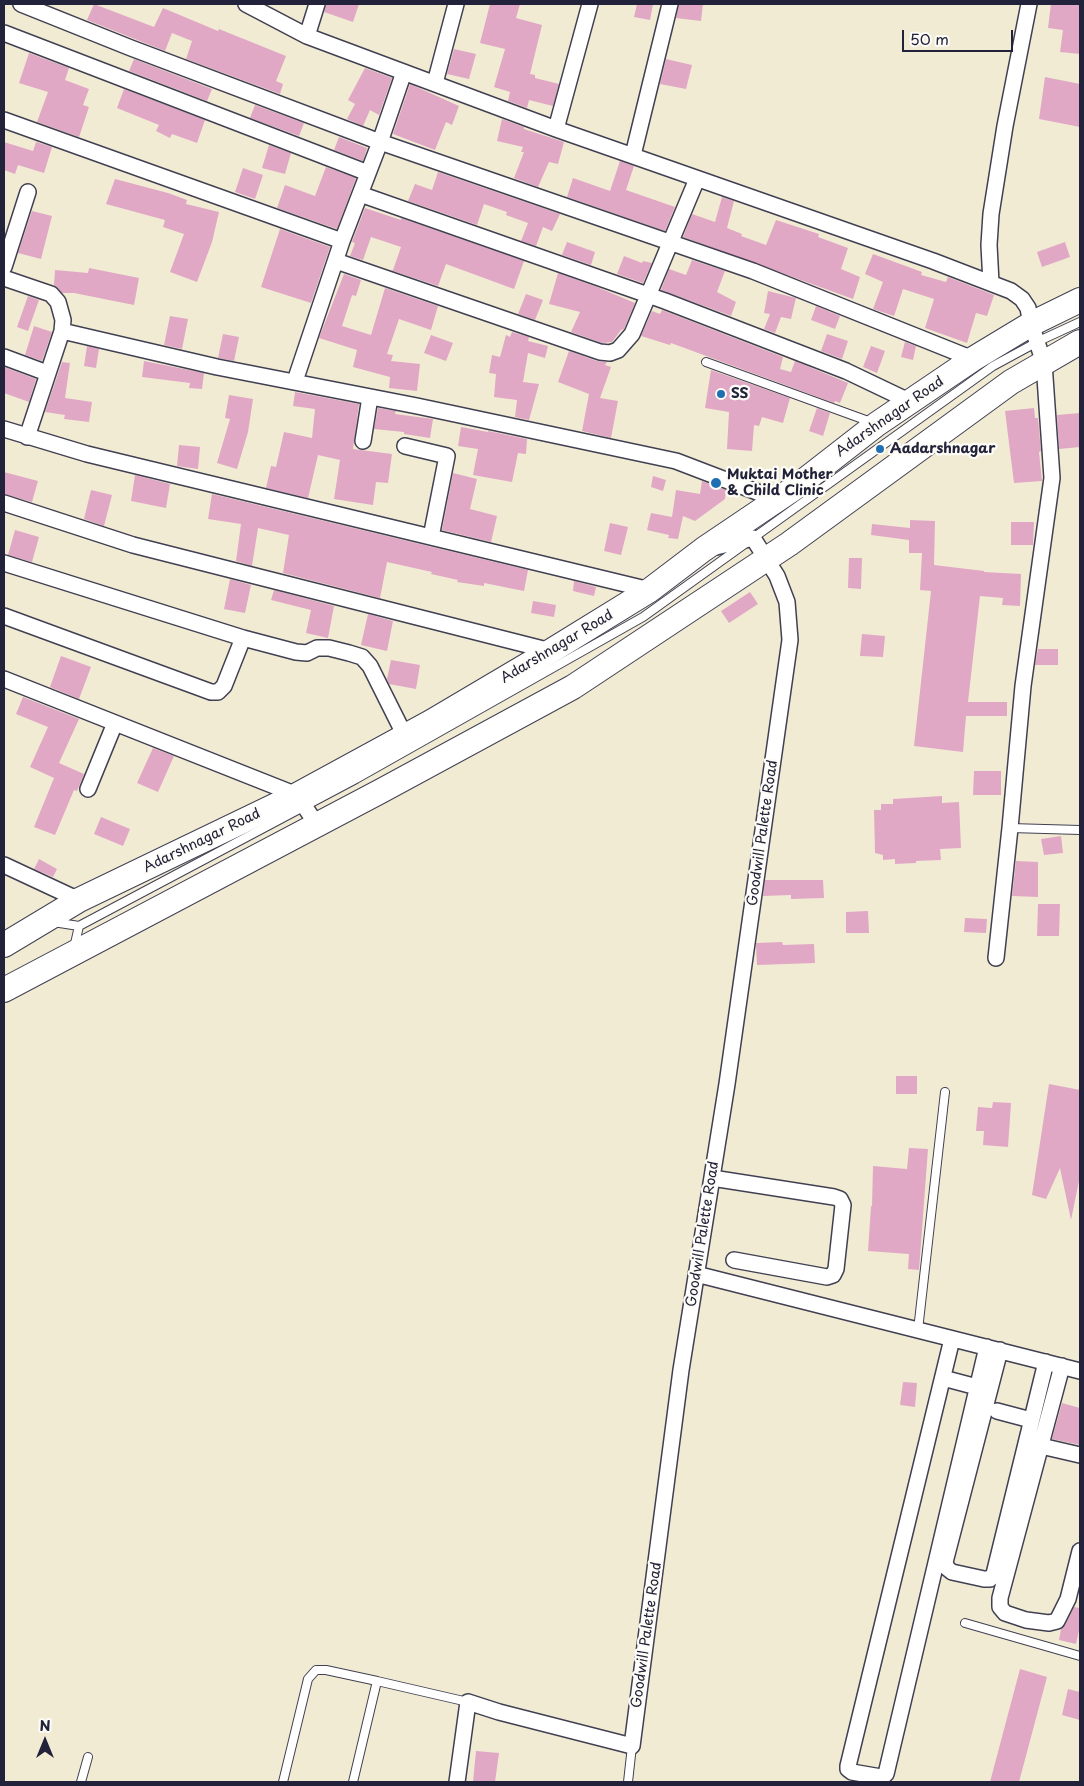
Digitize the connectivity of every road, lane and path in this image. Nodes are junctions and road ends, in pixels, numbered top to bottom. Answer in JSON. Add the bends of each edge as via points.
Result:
{"nodes":[{"id":1,"x":21,"y":4,"type":"edge"},
{"id":2,"x":246,"y":4,"type":"edge"},
{"id":3,"x":317,"y":4,"type":"edge"},
{"id":4,"x":456,"y":4,"type":"edge"},
{"id":5,"x":590,"y":4,"type":"edge"},
{"id":6,"x":670,"y":4,"type":"edge"},
{"id":7,"x":1029,"y":4,"type":"edge"},
{"id":8,"x":4,"y":33,"type":"edge"},
{"id":9,"x":307,"y":36,"type":"junction"},
{"id":10,"x":404,"y":72,"type":"junction"},
{"id":11,"x":435,"y":83,"type":"junction"},
{"id":12,"x":4,"y":120,"type":"edge"},
{"id":13,"x":556,"y":129,"type":"junction"},
{"id":14,"x":380,"y":142,"type":"junction"},
{"id":15,"x":633,"y":155,"type":"junction"},
{"id":16,"x":368,"y":172,"type":"junction"},
{"id":17,"x":697,"y":179,"type":"junction"},
{"id":18,"x":28,"y":192,"type":"dead end"},
{"id":19,"x":360,"y":194,"type":"junction"},
{"id":20,"x":342,"y":241,"type":"junction"},
{"id":21,"x":670,"y":242,"type":"junction"},
{"id":22,"x":336,"y":260,"type":"junction"},
{"id":23,"x":4,"y":267,"type":"edge"},
{"id":24,"x":4,"y":278,"type":"edge"},
{"id":25,"x":991,"y":283,"type":"junction"},
{"id":26,"x":648,"y":295,"type":"junction"},
{"id":27,"x":1080,"y":300,"type":"edge"},
{"id":28,"x":1080,"y":322,"type":"edge"},
{"id":29,"x":62,"y":331,"type":"junction"},
{"id":30,"x":1080,"y":342,"type":"edge"},
{"id":31,"x":1038,"y":343,"type":"junction"},
{"id":32,"x":4,"y":357,"type":"edge"},
{"id":33,"x":973,"y":359,"type":"junction"},
{"id":34,"x":706,"y":362,"type":"dead end"},
{"id":35,"x":48,"y":373,"type":"junction"},
{"id":36,"x":295,"y":382,"type":"junction"},
{"id":37,"x":370,"y":397,"type":"junction"},
{"id":38,"x":911,"y":402,"type":"junction"},
{"id":39,"x":877,"y":424,"type":"junction"},
{"id":40,"x":4,"y":429,"type":"edge"},
{"id":41,"x":27,"y":437,"type":"junction"},
{"id":42,"x":363,"y":441,"type":"dead end"},
{"id":43,"x":405,"y":446,"type":"dead end"},
{"id":44,"x":778,"y":500,"type":"junction"},
{"id":45,"x":4,"y":503,"type":"edge"},
{"id":46,"x":430,"y":537,"type":"junction"},
{"id":47,"x":753,"y":538,"type":"junction"},
{"id":48,"x":704,"y":549,"type":"junction"},
{"id":49,"x":765,"y":559,"type":"junction"},
{"id":50,"x":4,"y":563,"type":"edge"},
{"id":51,"x":650,"y":590,"type":"junction"},
{"id":52,"x":4,"y":616,"type":"edge"},
{"id":53,"x":243,"y":638,"type":"junction"},
{"id":54,"x":551,"y":651,"type":"junction"},
{"id":55,"x":4,"y":679,"type":"edge"},
{"id":56,"x":115,"y":723,"type":"junction"},
{"id":57,"x":404,"y":736,"type":"junction"},
{"id":58,"x":88,"y":789,"type":"dead end"},
{"id":59,"x":307,"y":808,"type":"junction"},
{"id":60,"x":1010,"y":828,"type":"junction"},
{"id":61,"x":1080,"y":830,"type":"edge"},
{"id":62,"x":4,"y":865,"type":"edge"},
{"id":63,"x":79,"y":900,"type":"junction"},
{"id":64,"x":45,"y":921,"type":"junction"},
{"id":65,"x":79,"y":926,"type":"junction"},
{"id":66,"x":4,"y":945,"type":"edge"},
{"id":67,"x":72,"y":954,"type":"junction"},
{"id":68,"x":996,"y":958,"type":"dead end"},
{"id":69,"x":4,"y":990,"type":"edge"},
{"id":70,"x":946,"y":1092,"type":"dead end"},
{"id":71,"x":712,"y":1178,"type":"junction"},
{"id":72,"x":734,"y":1260,"type":"dead end"},
{"id":73,"x":696,"y":1274,"type":"junction"},
{"id":74,"x":918,"y":1330,"type":"junction"},
{"id":75,"x":952,"y":1339,"type":"junction"},
{"id":76,"x":993,"y":1349,"type":"junction"},
{"id":77,"x":1046,"y":1362,"type":"junction"},
{"id":78,"x":1062,"y":1366,"type":"junction"},
{"id":79,"x":1080,"y":1371,"type":"edge"},
{"id":80,"x":943,"y":1378,"type":"junction"},
{"id":81,"x":977,"y":1387,"type":"junction"},
{"id":82,"x":996,"y":1411,"type":"dead end"},
{"id":83,"x":1031,"y":1420,"type":"junction"},
{"id":84,"x":1041,"y":1446,"type":"junction"},
{"id":85,"x":1080,"y":1455,"type":"edge"},
{"id":86,"x":1080,"y":1551,"type":"edge"},
{"id":87,"x":965,"y":1623,"type":"dead end"},
{"id":88,"x":1080,"y":1656,"type":"edge"},
{"id":89,"x":377,"y":1681,"type":"junction"},
{"id":90,"x":468,"y":1702,"type":"junction"},
{"id":91,"x":632,"y":1746,"type":"junction"},
{"id":92,"x":88,"y":1757,"type":"dead end"},
{"id":93,"x":81,"y":1782,"type":"edge"},
{"id":94,"x":283,"y":1782,"type":"edge"},
{"id":95,"x":353,"y":1782,"type":"edge"},
{"id":96,"x":457,"y":1782,"type":"edge"},
{"id":97,"x":628,"y":1782,"type":"edge"}],
"edges":[{"from":1,"to":14,"type":"street"},
{"from":2,"to":9,"type":"street"},
{"from":3,"to":9,"type":"street"},
{"from":4,"to":11,"type":"street"},
{"from":5,"to":13,"type":"street"},
{"from":6,"to":15,"type":"street"},
{"from":7,"to":25,"type":"street","via":[[991,214]]},
{"from":8,"to":16,"type":"street"},
{"from":9,"to":10,"type":"street"},
{"from":10,"to":11,"type":"street"},
{"from":10,"to":14,"type":"street"},
{"from":11,"to":13,"type":"street"},
{"from":12,"to":20,"type":"street"},
{"from":13,"to":15,"type":"street"},
{"from":14,"to":16,"type":"street"},
{"from":14,"to":21,"type":"street"},
{"from":15,"to":17,"type":"street"},
{"from":16,"to":19,"type":"street"},
{"from":17,"to":21,"type":"street"},
{"from":17,"to":25,"type":"street"},
{"from":18,"to":23,"type":"street"},
{"from":19,"to":20,"type":"street"},
{"from":19,"to":26,"type":"street"},
{"from":20,"to":22,"type":"street"},
{"from":21,"to":26,"type":"street"},
{"from":21,"to":33,"type":"street","via":[[753,271]]},
{"from":22,"to":26,"type":"street","via":[[600,352],[610,353],[625,344]]},
{"from":22,"to":36,"type":"street"},
{"from":24,"to":29,"type":"street","via":[[51,294],[61,311]]},
{"from":25,"to":31,"type":"street","via":[[1022,299],[1028,308]]},
{"from":26,"to":38,"type":"street","via":[[846,371]]},
{"from":27,"to":31,"type":"main road","name":"Adarshnagar Road"},
{"from":28,"to":31,"type":"lane"},
{"from":29,"to":35,"type":"street"},
{"from":29,"to":36,"type":"street"},
{"from":30,"to":31,"type":"main road"},
{"from":31,"to":33,"type":"main road","name":"Adarshnagar Road"},
{"from":31,"to":47,"type":"lane","via":[[993,366]]},
{"from":31,"to":49,"type":"main road","name":"Adarshnagar Road","via":[[1011,382]]},
{"from":31,"to":60,"type":"street","via":[[1052,478],[1023,686]]},
{"from":32,"to":35,"type":"street"},
{"from":33,"to":38,"type":"main road","name":"Adarshnagar Road"},
{"from":34,"to":39,"type":"lane"},
{"from":35,"to":41,"type":"street"},
{"from":36,"to":37,"type":"street"},
{"from":37,"to":42,"type":"street"},
{"from":37,"to":44,"type":"street","via":[[676,461]]},
{"from":38,"to":39,"type":"main road","name":"Adarshnagar Road"},
{"from":39,"to":44,"type":"main road","name":"Adarshnagar Road"},
{"from":40,"to":41,"type":"street"},
{"from":41,"to":46,"type":"street"},
{"from":43,"to":46,"type":"street","via":[[447,456]]},
{"from":44,"to":48,"type":"main road","name":"Adarshnagar Road"},
{"from":45,"to":54,"type":"street","via":[[142,547]]},
{"from":46,"to":51,"type":"street"},
{"from":47,"to":48,"type":"street"},
{"from":47,"to":49,"type":"street","name":"Goodwill Palette Road"},
{"from":47,"to":59,"type":"lane","via":[[644,617]]},
{"from":48,"to":51,"type":"main road","name":"Adarshnagar Road"},
{"from":49,"to":59,"type":"main road","name":"Adarshnagar Road","via":[[572,687]]},
{"from":49,"to":71,"type":"street","name":"Goodwill Palette Road","via":[[777,576],[787,602],[790,640]]},
{"from":50,"to":53,"type":"street"},
{"from":51,"to":54,"type":"main road","name":"Adarshnagar Road"},
{"from":52,"to":53,"type":"street","via":[[211,692],[218,692],[224,686]]},
{"from":53,"to":57,"type":"street","via":[[296,652],[329,648],[362,657],[370,666]]},
{"from":54,"to":57,"type":"main road","name":"Adarshnagar Road"},
{"from":55,"to":56,"type":"street"},
{"from":56,"to":58,"type":"street"},
{"from":56,"to":59,"type":"street"},
{"from":57,"to":59,"type":"main road","name":"Adarshnagar Road"},
{"from":59,"to":63,"type":"main road","name":"Adarshnagar Road"},
{"from":59,"to":65,"type":"lane"},
{"from":59,"to":67,"type":"main road","name":"Adarshnagar Road"},
{"from":60,"to":61,"type":"lane"},
{"from":60,"to":68,"type":"street"},
{"from":62,"to":63,"type":"street"},
{"from":63,"to":64,"type":"main road","name":"Adarshnagar Road"},
{"from":64,"to":65,"type":"lane"},
{"from":64,"to":66,"type":"main road","name":"Adarshnagar Road"},
{"from":65,"to":67,"type":"lane"},
{"from":67,"to":69,"type":"main road","name":"Adarshnagar Road"},
{"from":70,"to":74,"type":"lane"},
{"from":71,"to":72,"type":"street","via":[[834,1197],[843,1205],[834,1275],[827,1277]]},
{"from":71,"to":73,"type":"street","name":"Goodwill Palette Road"},
{"from":73,"to":74,"type":"street"},
{"from":73,"to":91,"type":"street","name":"Goodwill Palette Road"},
{"from":74,"to":75,"type":"street"},
{"from":75,"to":76,"type":"street"},
{"from":75,"to":80,"type":"street"},
{"from":76,"to":77,"type":"street"},
{"from":76,"to":81,"type":"street"},
{"from":76,"to":83,"type":"street","via":[[945,1562],[952,1572],[984,1579],[990,1579],[994,1574]]},
{"from":77,"to":78,"type":"street"},
{"from":77,"to":83,"type":"street"},
{"from":78,"to":79,"type":"street"},
{"from":78,"to":84,"type":"street"},
{"from":80,"to":81,"type":"street"},
{"from":80,"to":81,"type":"street","via":[[848,1766],[852,1772],[881,1777],[886,1774]]},
{"from":82,"to":83,"type":"street"},
{"from":84,"to":85,"type":"street"},
{"from":84,"to":86,"type":"street","via":[[1000,1607],[1005,1613],[1026,1620],[1057,1621],[1068,1599]]},
{"from":87,"to":88,"type":"lane"},
{"from":89,"to":90,"type":"lane"},
{"from":89,"to":94,"type":"lane","via":[[326,1670],[316,1670],[308,1678]]},
{"from":89,"to":95,"type":"lane"},
{"from":90,"to":91,"type":"street"},
{"from":90,"to":96,"type":"street"},
{"from":91,"to":97,"type":"lane"},
{"from":92,"to":93,"type":"lane"}]}
